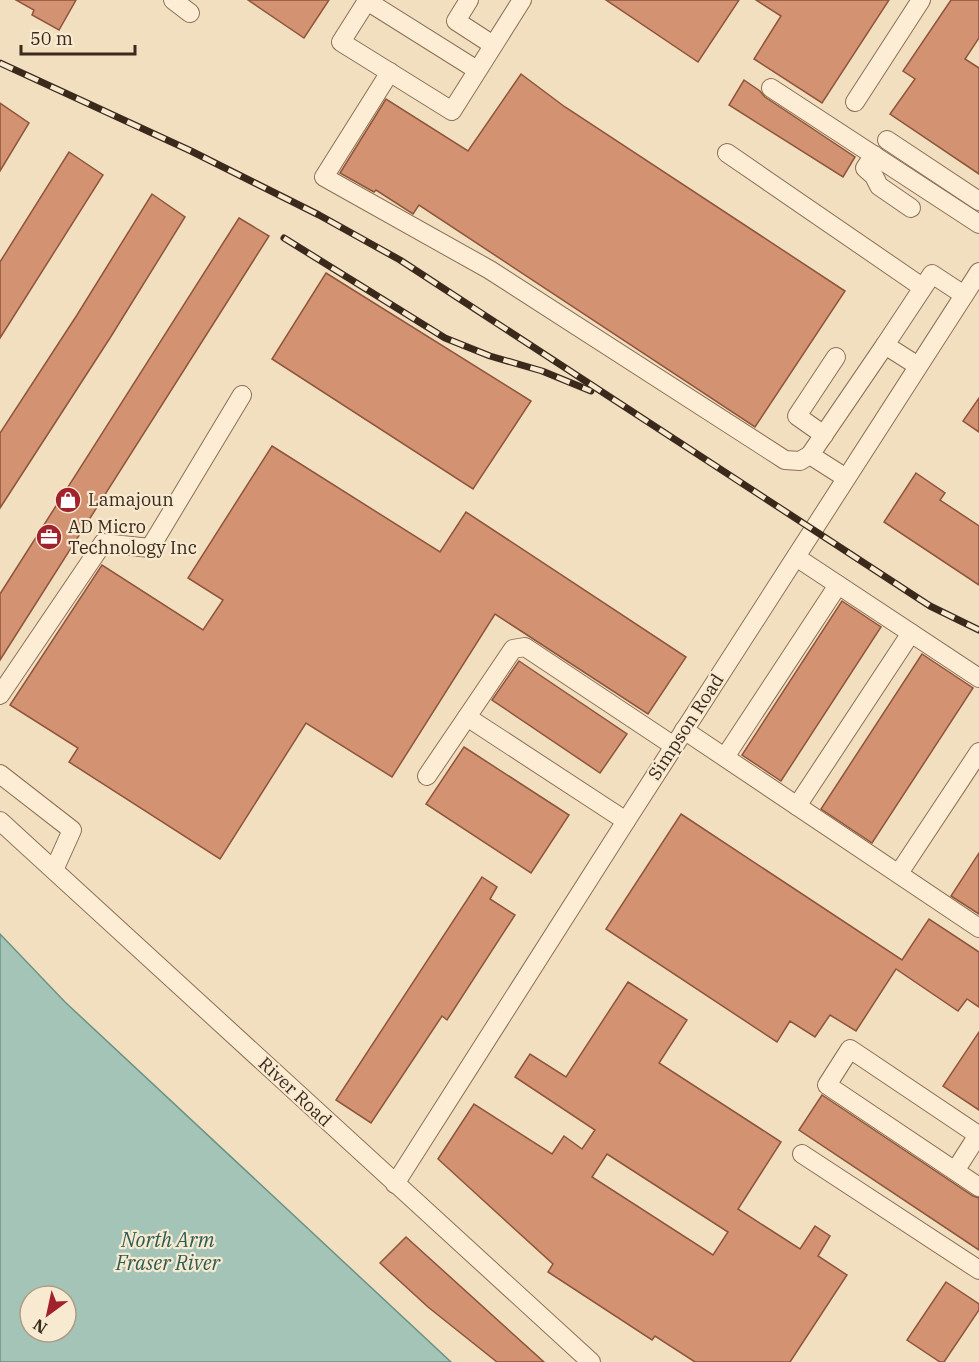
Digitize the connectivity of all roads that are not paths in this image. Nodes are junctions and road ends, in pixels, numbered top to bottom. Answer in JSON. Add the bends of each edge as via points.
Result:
{"nodes":[{"id":1,"x":173,"y":0,"type":"edge"},
{"id":2,"x":469,"y":0,"type":"edge"},
{"id":3,"x":522,"y":0,"type":"edge"},
{"id":4,"x":921,"y":0,"type":"edge"},
{"id":5,"x":190,"y":13,"type":"dead end"},
{"id":6,"x":493,"y":45,"type":"junction"},
{"id":7,"x":477,"y":70,"type":"junction"},
{"id":8,"x":390,"y":72,"type":"junction"},
{"id":9,"x":771,"y":88,"type":"dead end"},
{"id":10,"x":855,"y":102,"type":"dead end"},
{"id":11,"x":887,"y":140,"type":"dead end"},
{"id":12,"x":727,"y":153,"type":"dead end"},
{"id":13,"x":874,"y":155,"type":"junction"},
{"id":14,"x":979,"y":201,"type":"edge"},
{"id":15,"x":911,"y":208,"type":"dead end"},
{"id":16,"x":979,"y":224,"type":"edge"},
{"id":17,"x":979,"y":272,"type":"edge"},
{"id":18,"x":922,"y":287,"type":"junction"},
{"id":19,"x":964,"y":295,"type":"junction"},
{"id":20,"x":885,"y":345,"type":"junction"},
{"id":21,"x":836,"y":357,"type":"dead end"},
{"id":22,"x":918,"y":366,"type":"junction"},
{"id":23,"x":242,"y":395,"type":"dead end"},
{"id":24,"x":824,"y":435,"type":"junction"},
{"id":25,"x":810,"y":455,"type":"junction"},
{"id":26,"x":846,"y":478,"type":"junction"},
{"id":27,"x":796,"y":556,"type":"junction"},
{"id":28,"x":838,"y":585,"type":"junction"},
{"id":29,"x":911,"y":633,"type":"junction"},
{"id":30,"x":979,"y":678,"type":"edge"},
{"id":31,"x":0,"y":695,"type":"edge"},
{"id":32,"x":467,"y":717,"type":"junction"},
{"id":33,"x":684,"y":730,"type":"junction"},
{"id":34,"x":674,"y":746,"type":"junction"},
{"id":35,"x":979,"y":752,"type":"edge"},
{"id":36,"x":725,"y":757,"type":"junction"},
{"id":37,"x":0,"y":774,"type":"edge"},
{"id":38,"x":427,"y":776,"type":"dead end"},
{"id":39,"x":797,"y":806,"type":"junction"},
{"id":40,"x":0,"y":821,"type":"edge"},
{"id":41,"x":626,"y":821,"type":"junction"},
{"id":42,"x":54,"y":870,"type":"junction"},
{"id":43,"x":899,"y":873,"type":"junction"},
{"id":44,"x":979,"y":928,"type":"edge"},
{"id":45,"x":802,"y":1154,"type":"dead end"},
{"id":46,"x":955,"y":1171,"type":"junction"},
{"id":47,"x":395,"y":1184,"type":"junction"},
{"id":48,"x":979,"y":1187,"type":"edge"},
{"id":49,"x":979,"y":1270,"type":"edge"},
{"id":50,"x":591,"y":1362,"type":"edge"}],
"edges":[{"from":1,"to":5,"type":"street"},
{"from":2,"to":6,"type":"street","via":[[456,21]]},
{"from":3,"to":6,"type":"street"},
{"from":4,"to":10,"type":"street"},
{"from":6,"to":7,"type":"street"},
{"from":7,"to":8,"type":"street","via":[[452,111]]},
{"from":7,"to":8,"type":"street","via":[[367,1],[341,42]]},
{"from":8,"to":25,"type":"street","via":[[324,177],[490,270],[785,460],[800,461]]},
{"from":9,"to":13,"type":"street"},
{"from":11,"to":14,"type":"street"},
{"from":12,"to":18,"type":"street"},
{"from":13,"to":15,"type":"street","via":[[865,168],[879,186]]},
{"from":13,"to":16,"type":"street"},
{"from":17,"to":19,"type":"street","name":"Simpson Road"},
{"from":18,"to":19,"type":"street","via":[[932,274]]},
{"from":18,"to":20,"type":"street"},
{"from":19,"to":22,"type":"street","name":"Simpson Road"},
{"from":20,"to":22,"type":"street"},
{"from":20,"to":24,"type":"street"},
{"from":21,"to":24,"type":"street","via":[[797,416]]},
{"from":22,"to":26,"type":"street","name":"Simpson Road"},
{"from":23,"to":31,"type":"street","via":[[150,548],[104,543]]},
{"from":24,"to":25,"type":"street"},
{"from":25,"to":26,"type":"street"},
{"from":26,"to":27,"type":"street","name":"Simpson Road"},
{"from":27,"to":28,"type":"street"},
{"from":27,"to":33,"type":"street","name":"Simpson Road"},
{"from":28,"to":29,"type":"street"},
{"from":28,"to":36,"type":"street"},
{"from":29,"to":30,"type":"street"},
{"from":29,"to":39,"type":"street"},
{"from":32,"to":34,"type":"street","via":[[513,649],[525,647]]},
{"from":32,"to":38,"type":"street"},
{"from":32,"to":41,"type":"street"},
{"from":33,"to":34,"type":"street","name":"Simpson Road"},
{"from":33,"to":36,"type":"street"},
{"from":34,"to":41,"type":"street","name":"Simpson Road"},
{"from":35,"to":43,"type":"street"},
{"from":36,"to":39,"type":"street"},
{"from":37,"to":42,"type":"street","via":[[72,830]]},
{"from":39,"to":43,"type":"street"},
{"from":40,"to":42,"type":"street","name":"River Road"},
{"from":41,"to":47,"type":"street","name":"Simpson Road"},
{"from":42,"to":47,"type":"street","name":"River Road"},
{"from":43,"to":44,"type":"street"},
{"from":45,"to":49,"type":"street"},
{"from":46,"to":46,"type":"street","via":[[827,1085],[850,1049],[978,1135]]},
{"from":46,"to":48,"type":"street"},
{"from":47,"to":50,"type":"street","name":"River Road"}]}
